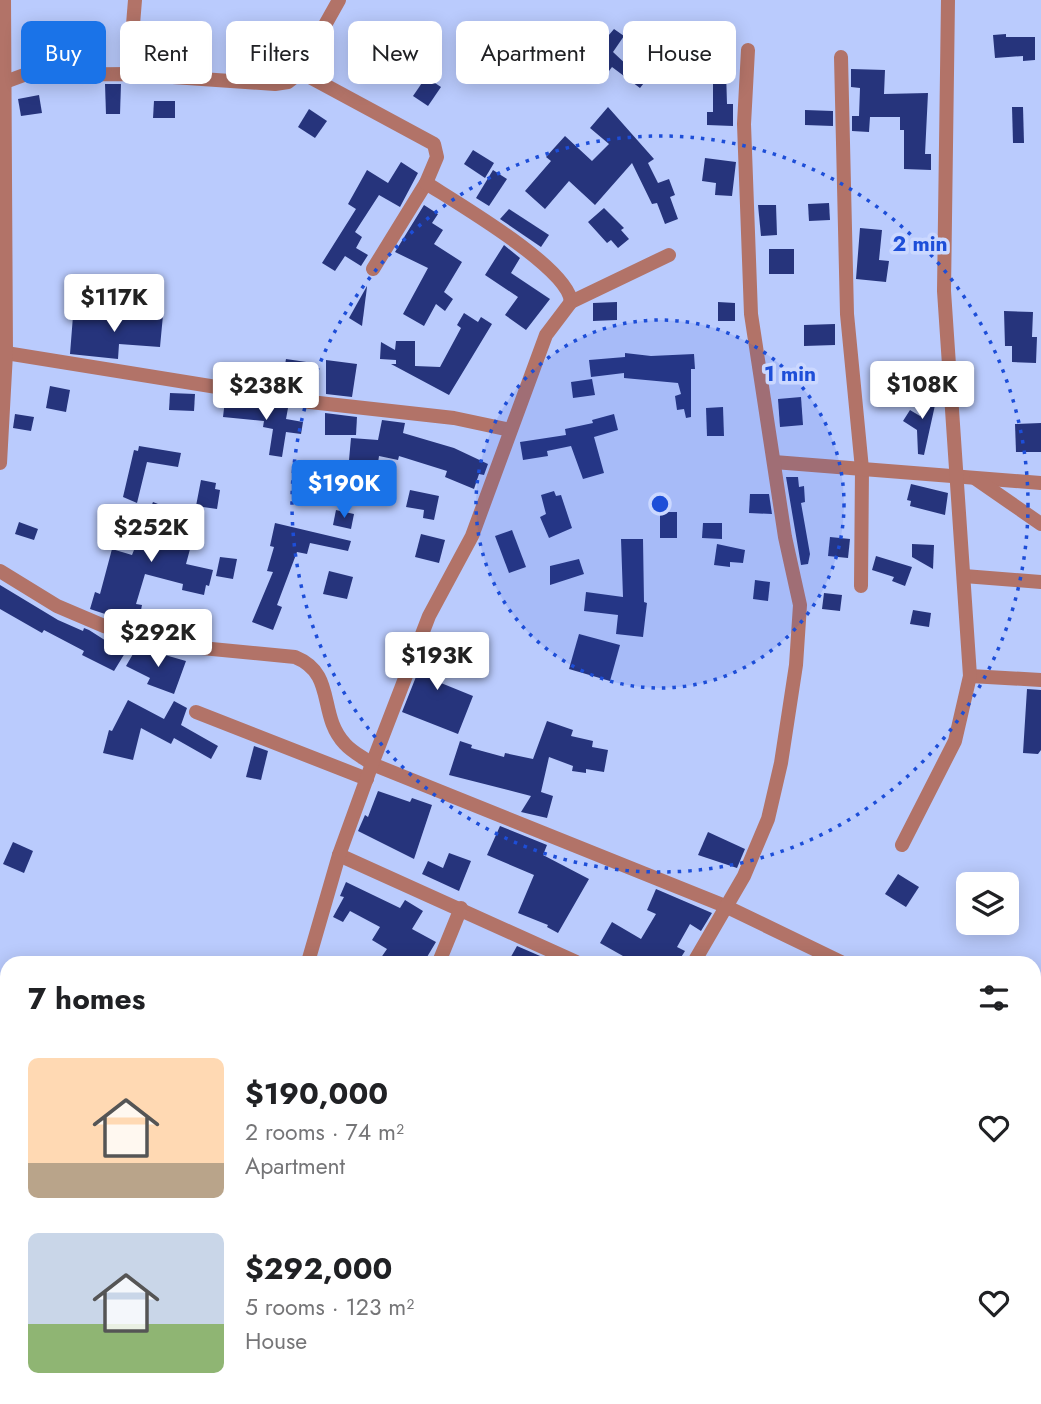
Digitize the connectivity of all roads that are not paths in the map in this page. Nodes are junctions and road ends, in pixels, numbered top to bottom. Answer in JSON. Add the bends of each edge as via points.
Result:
{"nodes":[{"id":1,"x":4,"y":0,"type":"edge"},
{"id":2,"x":135,"y":0,"type":"edge"},
{"id":3,"x":339,"y":0,"type":"edge"},
{"id":4,"x":948,"y":0,"type":"edge"},
{"id":5,"x":133,"y":21,"type":"edge"},
{"id":6,"x":327,"y":21,"type":"edge"},
{"id":7,"x":2,"y":23,"type":"edge"},
{"id":8,"x":748,"y":50,"type":"dead end"},
{"id":9,"x":841,"y":57,"type":"dead end"},
{"id":10,"x":120,"y":74,"type":"edge"},
{"id":11,"x":5,"y":82,"type":"junction"},
{"id":12,"x":323,"y":84,"type":"edge"},
{"id":13,"x":426,"y":183,"type":"junction"},
{"id":14,"x":669,"y":255,"type":"dead end"},
{"id":15,"x":373,"y":269,"type":"dead end"},
{"id":16,"x":571,"y":302,"type":"junction"},
{"id":17,"x":6,"y":353,"type":"junction"},
{"id":18,"x":2,"y":370,"type":"edge"},
{"id":19,"x":510,"y":430,"type":"junction"},
{"id":20,"x":774,"y":462,"type":"junction"},
{"id":21,"x":0,"y":463,"type":"edge"},
{"id":22,"x":862,"y":469,"type":"junction"},
{"id":23,"x":957,"y":477,"type":"junction"},
{"id":24,"x":975,"y":478,"type":"junction"},
{"id":25,"x":1041,"y":483,"type":"edge"},
{"id":26,"x":1041,"y":524,"type":"edge"},
{"id":27,"x":0,"y":571,"type":"edge"},
{"id":28,"x":964,"y":576,"type":"junction"},
{"id":29,"x":1041,"y":582,"type":"edge"},
{"id":30,"x":861,"y":586,"type":"dead end"},
{"id":31,"x":970,"y":676,"type":"junction"},
{"id":32,"x":1041,"y":680,"type":"edge"},
{"id":33,"x":196,"y":712,"type":"dead end"},
{"id":34,"x":372,"y":764,"type":"junction"},
{"id":35,"x":367,"y":779,"type":"junction"},
{"id":36,"x":902,"y":845,"type":"dead end"},
{"id":37,"x":339,"y":855,"type":"junction"},
{"id":38,"x":725,"y":906,"type":"junction"},
{"id":39,"x":461,"y":908,"type":"junction"},
{"id":40,"x":310,"y":956,"type":"edge"},
{"id":41,"x":441,"y":956,"type":"edge"},
{"id":42,"x":557,"y":956,"type":"edge"},
{"id":43,"x":697,"y":956,"type":"edge"},
{"id":44,"x":829,"y":956,"type":"edge"}],
"edges":[{"from":1,"to":7,"type":"street"},
{"from":2,"to":5,"type":"street"},
{"from":3,"to":6,"type":"street"},
{"from":4,"to":23,"type":"street","via":[[944,291]]},
{"from":7,"to":11,"type":"street"},
{"from":8,"to":20,"type":"street","via":[[744,124],[751,314]]},
{"from":9,"to":22,"type":"street","via":[[847,314]]},
{"from":10,"to":11,"type":"street","via":[[24,75]]},
{"from":11,"to":17,"type":"street"},
{"from":12,"to":13,"type":"street","via":[[434,144],[437,158]]},
{"from":13,"to":15,"type":"street"},
{"from":13,"to":16,"type":"street","via":[[525,248],[566,285]]},
{"from":14,"to":16,"type":"street"},
{"from":16,"to":19,"type":"street","via":[[546,335]]},
{"from":17,"to":18,"type":"street"},
{"from":17,"to":19,"type":"street"},
{"from":18,"to":21,"type":"street"},
{"from":19,"to":34,"type":"street","via":[[472,536],[429,616]]},
{"from":20,"to":22,"type":"street"},
{"from":20,"to":38,"type":"street","via":[[800,605],[796,665],[768,818],[744,876]]},
{"from":22,"to":23,"type":"street"},
{"from":22,"to":30,"type":"street"},
{"from":23,"to":24,"type":"street"},
{"from":23,"to":28,"type":"street"},
{"from":24,"to":25,"type":"street"},
{"from":24,"to":26,"type":"street"},
{"from":27,"to":34,"type":"street","via":[[57,606],[160,644],[295,657],[310,663],[318,669],[329,716],[345,743]]},
{"from":28,"to":29,"type":"street"},
{"from":28,"to":31,"type":"street"},
{"from":31,"to":32,"type":"street"},
{"from":31,"to":36,"type":"street","via":[[955,741]]},
{"from":33,"to":35,"type":"street"},
{"from":34,"to":35,"type":"street"},
{"from":34,"to":38,"type":"street"},
{"from":35,"to":37,"type":"street"},
{"from":37,"to":39,"type":"street"},
{"from":37,"to":40,"type":"street"},
{"from":38,"to":43,"type":"street"},
{"from":38,"to":44,"type":"street"},
{"from":39,"to":41,"type":"street"},
{"from":39,"to":42,"type":"street"}]}
